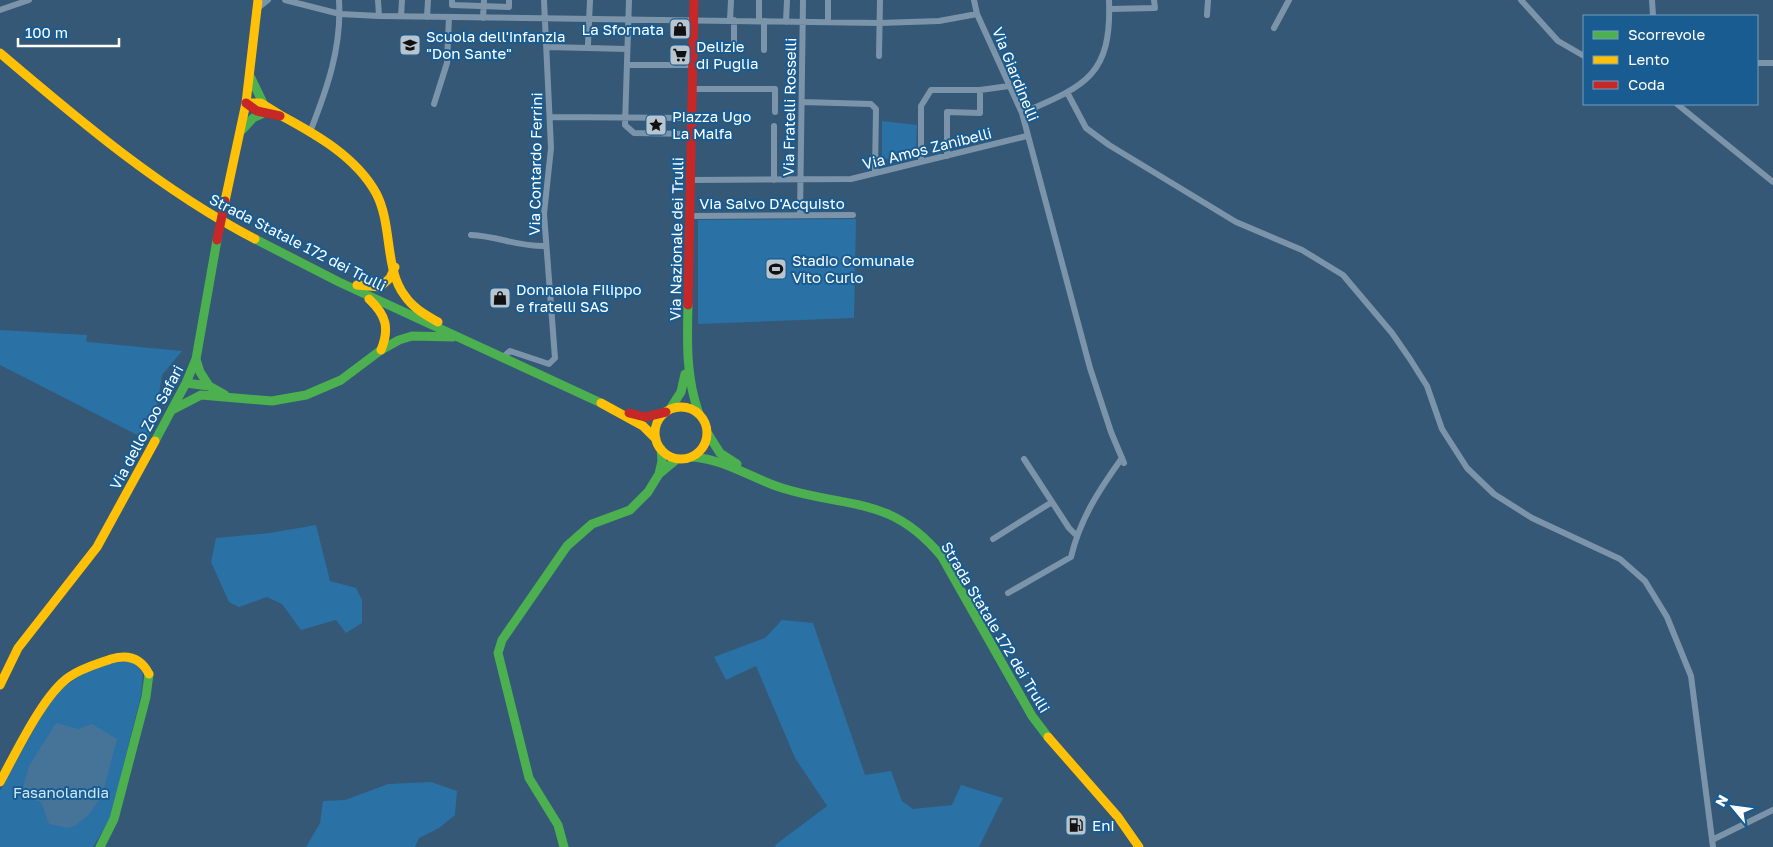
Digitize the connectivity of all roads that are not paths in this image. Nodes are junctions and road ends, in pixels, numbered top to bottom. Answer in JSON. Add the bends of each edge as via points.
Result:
{"nodes":[{"id":1,"x":29,"y":0,"type":"edge"},
{"id":2,"x":268,"y":0,"type":"edge"},
{"id":3,"x":285,"y":0,"type":"edge"},
{"id":4,"x":339,"y":0,"type":"edge"},
{"id":5,"x":378,"y":0,"type":"edge"},
{"id":6,"x":402,"y":0,"type":"edge"},
{"id":7,"x":428,"y":0,"type":"edge"},
{"id":8,"x":452,"y":0,"type":"edge"},
{"id":9,"x":509,"y":0,"type":"edge"},
{"id":10,"x":544,"y":0,"type":"edge"},
{"id":11,"x":590,"y":0,"type":"edge"},
{"id":12,"x":628,"y":0,"type":"edge"},
{"id":13,"x":694,"y":0,"type":"edge"},
{"id":14,"x":731,"y":0,"type":"edge"},
{"id":15,"x":759,"y":0,"type":"edge"},
{"id":16,"x":787,"y":0,"type":"edge"},
{"id":17,"x":803,"y":0,"type":"edge"},
{"id":18,"x":828,"y":0,"type":"edge"},
{"id":19,"x":880,"y":0,"type":"edge"},
{"id":20,"x":974,"y":0,"type":"edge"},
{"id":21,"x":1109,"y":0,"type":"edge"},
{"id":22,"x":1154,"y":0,"type":"edge"},
{"id":23,"x":1208,"y":0,"type":"edge"},
{"id":24,"x":1289,"y":0,"type":"edge"},
{"id":25,"x":1521,"y":0,"type":"edge"},
{"id":26,"x":1652,"y":0,"type":"edge"},
{"id":27,"x":484,"y":3,"type":"edge"},
{"id":28,"x":258,"y":4,"type":"edge"},
{"id":29,"x":1110,"y":9,"type":"junction"},
{"id":30,"x":0,"y":10,"type":"edge"},
{"id":31,"x":340,"y":14,"type":"junction"},
{"id":32,"x":977,"y":14,"type":"junction"},
{"id":33,"x":1207,"y":15,"type":"dead end"},
{"id":34,"x":1653,"y":15,"type":"edge"},
{"id":35,"x":379,"y":16,"type":"junction"},
{"id":36,"x":401,"y":16,"type":"junction"},
{"id":37,"x":427,"y":17,"type":"junction"},
{"id":38,"x":449,"y":18,"type":"junction"},
{"id":39,"x":483,"y":18,"type":"junction"},
{"id":40,"x":545,"y":19,"type":"junction"},
{"id":41,"x":589,"y":19,"type":"junction"},
{"id":42,"x":628,"y":20,"type":"junction"},
{"id":43,"x":694,"y":20,"type":"junction"},
{"id":44,"x":732,"y":20,"type":"junction"},
{"id":45,"x":761,"y":21,"type":"junction"},
{"id":46,"x":828,"y":21,"type":"junction"},
{"id":47,"x":786,"y":22,"type":"junction"},
{"id":48,"x":803,"y":22,"type":"junction"},
{"id":49,"x":880,"y":23,"type":"junction"},
{"id":50,"x":1274,"y":28,"type":"dead end"},
{"id":51,"x":588,"y":44,"type":"dead end"},
{"id":52,"x":548,"y":47,"type":"junction"},
{"id":53,"x":627,"y":49,"type":"junction"},
{"id":54,"x":734,"y":49,"type":"dead end"},
{"id":55,"x":764,"y":50,"type":"dead end"},
{"id":56,"x":0,"y":53,"type":"edge"},
{"id":57,"x":1583,"y":55,"type":"edge"},
{"id":58,"x":879,"y":56,"type":"dead end"},
{"id":59,"x":1758,"y":63,"type":"edge"},
{"id":60,"x":1773,"y":63,"type":"edge"},
{"id":61,"x":627,"y":65,"type":"junction"},
{"id":62,"x":692,"y":65,"type":"junction"},
{"id":63,"x":250,"y":77,"type":"junction"},
{"id":64,"x":1009,"y":86,"type":"junction"},
{"id":65,"x":692,"y":88,"type":"junction"},
{"id":66,"x":980,"y":90,"type":"junction"},
{"id":67,"x":1068,"y":94,"type":"junction"},
{"id":68,"x":802,"y":102,"type":"junction"},
{"id":69,"x":246,"y":103,"type":"junction"},
{"id":70,"x":263,"y":103,"type":"junction"},
{"id":71,"x":434,"y":104,"type":"dead end"},
{"id":72,"x":1678,"y":105,"type":"edge"},
{"id":73,"x":775,"y":112,"type":"dead end"},
{"id":74,"x":1022,"y":113,"type":"junction"},
{"id":75,"x":262,"y":114,"type":"junction"},
{"id":76,"x":282,"y":116,"type":"junction"},
{"id":77,"x":551,"y":117,"type":"junction"},
{"id":78,"x":625,"y":117,"type":"junction"},
{"id":79,"x":691,"y":118,"type":"junction"},
{"id":80,"x":774,"y":126,"type":"dead end"},
{"id":81,"x":310,"y":132,"type":"junction"},
{"id":82,"x":240,"y":133,"type":"junction"},
{"id":83,"x":691,"y":134,"type":"junction"},
{"id":84,"x":1027,"y":136,"type":"junction"},
{"id":85,"x":947,"y":156,"type":"junction"},
{"id":86,"x":921,"y":161,"type":"junction"},
{"id":87,"x":875,"y":172,"type":"junction"},
{"id":88,"x":691,"y":180,"type":"junction"},
{"id":89,"x":774,"y":180,"type":"junction"},
{"id":90,"x":801,"y":180,"type":"junction"},
{"id":91,"x":1773,"y":182,"type":"edge"},
{"id":92,"x":800,"y":214,"type":"junction"},
{"id":93,"x":853,"y":215,"type":"dead end"},
{"id":94,"x":691,"y":216,"type":"junction"},
{"id":95,"x":471,"y":235,"type":"dead end"},
{"id":96,"x":546,"y":246,"type":"junction"},
{"id":97,"x":395,"y":267,"type":"junction"},
{"id":98,"x":339,"y":282,"type":"junction"},
{"id":99,"x":358,"y":290,"type":"junction"},
{"id":100,"x":462,"y":339,"type":"junction"},
{"id":101,"x":381,"y":350,"type":"junction"},
{"id":102,"x":503,"y":357,"type":"junction"},
{"id":103,"x":687,"y":358,"type":"junction"},
{"id":104,"x":196,"y":359,"type":"junction"},
{"id":105,"x":186,"y":383,"type":"junction"},
{"id":106,"x":209,"y":386,"type":"junction"},
{"id":107,"x":201,"y":395,"type":"junction"},
{"id":108,"x":227,"y":396,"type":"junction"},
{"id":109,"x":611,"y":408,"type":"junction"},
{"id":110,"x":174,"y":409,"type":"junction"},
{"id":111,"x":668,"y":411,"type":"junction"},
{"id":112,"x":699,"y":414,"type":"junction"},
{"id":113,"x":708,"y":434,"type":"junction"},
{"id":114,"x":656,"y":439,"type":"junction"},
{"id":115,"x":660,"y":449,"type":"junction"},
{"id":116,"x":692,"y":457,"type":"junction"},
{"id":117,"x":677,"y":459,"type":"junction"},
{"id":118,"x":1024,"y":459,"type":"dead end"},
{"id":119,"x":659,"y":474,"type":"junction"},
{"id":120,"x":757,"y":478,"type":"junction"},
{"id":121,"x":1052,"y":502,"type":"junction"},
{"id":122,"x":1076,"y":535,"type":"junction"},
{"id":123,"x":993,"y":539,"type":"dead end"},
{"id":124,"x":1008,"y":593,"type":"dead end"},
{"id":125,"x":0,"y":685,"type":"edge"},
{"id":126,"x":0,"y":782,"type":"edge"},
{"id":127,"x":1773,"y":810,"type":"edge"},
{"id":128,"x":1713,"y":843,"type":"edge"},
{"id":129,"x":100,"y":847,"type":"edge"},
{"id":130,"x":564,"y":847,"type":"edge"},
{"id":131,"x":1139,"y":847,"type":"edge"}],
"edges":[{"from":1,"to":30,"type":"street"},
{"from":2,"to":28,"type":"street"},
{"from":3,"to":31,"type":"street"},
{"from":4,"to":31,"type":"street"},
{"from":5,"to":35,"type":"street"},
{"from":6,"to":36,"type":"street"},
{"from":7,"to":37,"type":"street"},
{"from":8,"to":27,"type":"street","via":[[452,5]]},
{"from":9,"to":27,"type":"street","via":[[509,7]]},
{"from":10,"to":40,"type":"street","name":"Via Contardo Ferrini"},
{"from":11,"to":41,"type":"street"},
{"from":12,"to":42,"type":"street"},
{"from":13,"to":43,"type":"main road","name":"Via Nazionale dei Trulli"},
{"from":14,"to":44,"type":"street"},
{"from":15,"to":45,"type":"street"},
{"from":16,"to":47,"type":"street"},
{"from":17,"to":48,"type":"street","name":"Via Fratelli Rosselli"},
{"from":18,"to":46,"type":"street"},
{"from":19,"to":49,"type":"street"},
{"from":20,"to":32,"type":"street","name":"Via Giardinelli"},
{"from":21,"to":29,"type":"street"},
{"from":22,"to":29,"type":"street","via":[[1154,8]]},
{"from":23,"to":33,"type":"street"},
{"from":24,"to":50,"type":"street"},
{"from":25,"to":57,"type":"street","via":[[1558,41]]},
{"from":26,"to":34,"type":"street"},
{"from":27,"to":39,"type":"street"},
{"from":28,"to":63,"type":"main road","name":"Via dello Zoo Safari"},
{"from":29,"to":67,"type":"street","via":[[1102,61],[1087,80]]},
{"from":31,"to":35,"type":"street"},
{"from":31,"to":81,"type":"street","via":[[334,64]]},
{"from":32,"to":49,"type":"street","via":[[939,21]]},
{"from":32,"to":64,"type":"street","name":"Via Giardinelli"},
{"from":35,"to":36,"type":"street"},
{"from":36,"to":37,"type":"street"},
{"from":37,"to":38,"type":"street"},
{"from":38,"to":39,"type":"street"},
{"from":38,"to":71,"type":"street","via":[[447,63]]},
{"from":39,"to":40,"type":"street"},
{"from":40,"to":41,"type":"street"},
{"from":40,"to":52,"type":"street","name":"Via Contardo Ferrini"},
{"from":41,"to":42,"type":"street"},
{"from":41,"to":51,"type":"street"},
{"from":42,"to":43,"type":"street"},
{"from":42,"to":53,"type":"street"},
{"from":43,"to":44,"type":"street"},
{"from":43,"to":62,"type":"main road","name":"Via Nazionale dei Trulli"},
{"from":44,"to":45,"type":"street"},
{"from":44,"to":54,"type":"street"},
{"from":45,"to":47,"type":"street"},
{"from":45,"to":55,"type":"street"},
{"from":46,"to":48,"type":"street"},
{"from":46,"to":49,"type":"street"},
{"from":47,"to":48,"type":"street"},
{"from":48,"to":68,"type":"street","name":"Via Fratelli Rosselli"},
{"from":49,"to":58,"type":"street"},
{"from":52,"to":53,"type":"street"},
{"from":52,"to":77,"type":"street","name":"Via Contardo Ferrini"},
{"from":53,"to":61,"type":"street"},
{"from":56,"to":98,"type":"main road","name":"Strada Statale 172 dei Trulli","via":[[87,127],[165,184],[246,234]]},
{"from":59,"to":60,"type":"street"},
{"from":61,"to":62,"type":"street"},
{"from":61,"to":78,"type":"street"},
{"from":62,"to":65,"type":"main road","name":"Via Nazionale dei Trulli"},
{"from":63,"to":69,"type":"main road","name":"Via dello Zoo Safari"},
{"from":63,"to":70,"type":"main road"},
{"from":64,"to":66,"type":"street"},
{"from":64,"to":74,"type":"street","name":"Via Giardinelli"},
{"from":65,"to":73,"type":"street","via":[[775,89]]},
{"from":65,"to":79,"type":"main road","name":"Via Nazionale dei Trulli"},
{"from":66,"to":85,"type":"street","via":[[980,113],[947,112]]},
{"from":66,"to":86,"type":"street","via":[[931,90],[925,97],[920,121]]},
{"from":67,"to":74,"type":"street"},
{"from":67,"to":128,"type":"street","via":[[1086,128],[1109,145],[1236,222],[1302,250],[1343,275],[1410,359],[1427,386],[1442,429],[1467,468],[1494,494],[1532,518],[1620,559],[1645,581],[1667,617],[1691,676]]},
{"from":68,"to":87,"type":"street","via":[[871,104],[876,109]]},
{"from":68,"to":90,"type":"street","name":"Via Fratelli Rosselli"},
{"from":69,"to":70,"type":"main road","via":[[254,100]]},
{"from":69,"to":75,"type":"main road"},
{"from":69,"to":82,"type":"main road","name":"Via dello Zoo Safari"},
{"from":70,"to":76,"type":"main road"},
{"from":72,"to":91,"type":"street"},
{"from":74,"to":84,"type":"street","name":"Via Giardinelli"},
{"from":75,"to":76,"type":"main road"},
{"from":75,"to":82,"type":"main road"},
{"from":76,"to":81,"type":"main road"},
{"from":77,"to":78,"type":"street"},
{"from":77,"to":96,"type":"street","name":"Via Contardo Ferrini","via":[[544,214]]},
{"from":78,"to":79,"type":"street"},
{"from":78,"to":83,"type":"street","via":[[627,129],[634,133]]},
{"from":79,"to":83,"type":"main road","name":"Via Nazionale dei Trulli"},
{"from":80,"to":89,"type":"street"},
{"from":81,"to":97,"type":"main road","via":[[336,147],[368,181],[383,208]]},
{"from":82,"to":104,"type":"main road","name":"Via dello Zoo Safari","bridge":true},
{"from":83,"to":88,"type":"main road","name":"Via Nazionale dei Trulli"},
{"from":84,"to":85,"type":"street","name":"Via Amos Zanibelli"},
{"from":84,"to":122,"type":"street","name":"Via Giardinelli","via":[[1090,368],[1123,461],[1093,498]]},
{"from":85,"to":86,"type":"street","name":"Via Amos Zanibelli"},
{"from":86,"to":87,"type":"street","name":"Via Amos Zanibelli"},
{"from":87,"to":90,"type":"street","name":"Via Amos Zanibelli","via":[[851,179]]},
{"from":88,"to":89,"type":"street","name":"Via Amos Zanibelli"},
{"from":88,"to":94,"type":"main road","name":"Via Nazionale dei Trulli"},
{"from":89,"to":90,"type":"street","name":"Via Amos Zanibelli"},
{"from":90,"to":92,"type":"street","name":"Via Fratelli Rosselli"},
{"from":92,"to":93,"type":"street","name":"Via Salvo D'Acquisto"},
{"from":92,"to":94,"type":"street","name":"Via Salvo D'Acquisto"},
{"from":94,"to":103,"type":"main road","name":"Via Nazionale dei Trulli"},
{"from":95,"to":96,"type":"street","via":[[526,246]]},
{"from":96,"to":102,"type":"street","name":"Via Contardo Ferrini","via":[[556,352],[554,362],[544,364],[510,351]]},
{"from":97,"to":98,"type":"main road","via":[[380,288]]},
{"from":97,"to":100,"type":"main road","via":[[404,296]]},
{"from":98,"to":99,"type":"main road","name":"Strada Statale 172 dei Trulli"},
{"from":99,"to":100,"type":"main road","name":"Strada Statale 172 dei Trulli"},
{"from":99,"to":101,"type":"main road","via":[[380,309],[387,321],[388,337]]},
{"from":100,"to":101,"type":"main road","via":[[412,336]]},
{"from":100,"to":102,"type":"main road","name":"Strada Statale 172 dei Trulli"},
{"from":101,"to":108,"type":"main road","via":[[341,380],[306,395],[272,400]]},
{"from":102,"to":109,"type":"main road","name":"Strada Statale 172 dei Trulli"},
{"from":103,"to":111,"type":"main road","name":"Via Nazionale dei Trulli","via":[[681,392]]},
{"from":103,"to":112,"type":"main road","name":"Via Nazionale dei Trulli","via":[[691,392]]},
{"from":104,"to":105,"type":"main road","name":"Via dello Zoo Safari"},
{"from":104,"to":106,"type":"main road"},
{"from":105,"to":106,"type":"main road"},
{"from":105,"to":107,"type":"main road"},
{"from":105,"to":110,"type":"main road","name":"Via dello Zoo Safari"},
{"from":106,"to":108,"type":"main road"},
{"from":107,"to":108,"type":"main road"},
{"from":107,"to":110,"type":"main road"},
{"from":109,"to":111,"type":"main road","name":"Strada Statale 172 dei Trulli","via":[[645,417]]},
{"from":109,"to":114,"type":"main road","name":"Strada Statale 172 dei Trulli","via":[[643,426]]},
{"from":110,"to":125,"type":"main road","name":"Via dello Zoo Safari","via":[[97,547],[18,648]]},
{"from":111,"to":112,"type":"main road","name":"Strada Statale 172 dei Trulli","via":[[688,408]]},
{"from":111,"to":114,"type":"main road","via":[[658,421]]},
{"from":112,"to":113,"type":"main road","name":"Strada Statale 172 dei Trulli"},
{"from":113,"to":116,"type":"main road","via":[[705,445]]},
{"from":113,"to":120,"type":"main road","name":"Strada Statale 172 dei Trulli","via":[[720,452]]},
{"from":114,"to":115,"type":"main road","name":"Strada Statale 172 dei Trulli"},
{"from":115,"to":117,"type":"main road"},
{"from":115,"to":119,"type":"main road"},
{"from":116,"to":117,"type":"main road","name":"Strada Statale 172 dei Trulli"},
{"from":116,"to":120,"type":"main road","name":"Strada Statale 172 dei Trulli","via":[[710,458]]},
{"from":117,"to":119,"type":"main road"},
{"from":118,"to":121,"type":"street"},
{"from":119,"to":130,"type":"main road","via":[[648,492],[630,510],[592,524],[567,546],[502,640],[498,653],[529,778],[558,825]]},
{"from":120,"to":131,"type":"main road","name":"Strada Statale 172 dei Trulli","via":[[782,488],[868,506],[912,527],[929,542],[942,557],[1032,716],[1118,817]]},
{"from":121,"to":122,"type":"street"},
{"from":121,"to":123,"type":"street"},
{"from":122,"to":124,"type":"street","via":[[1071,557]]},
{"from":126,"to":129,"type":"main road","via":[[45,703],[67,678],[82,669],[118,657],[139,660],[149,676],[148,691],[114,819]]},
{"from":127,"to":128,"type":"street"}]}
